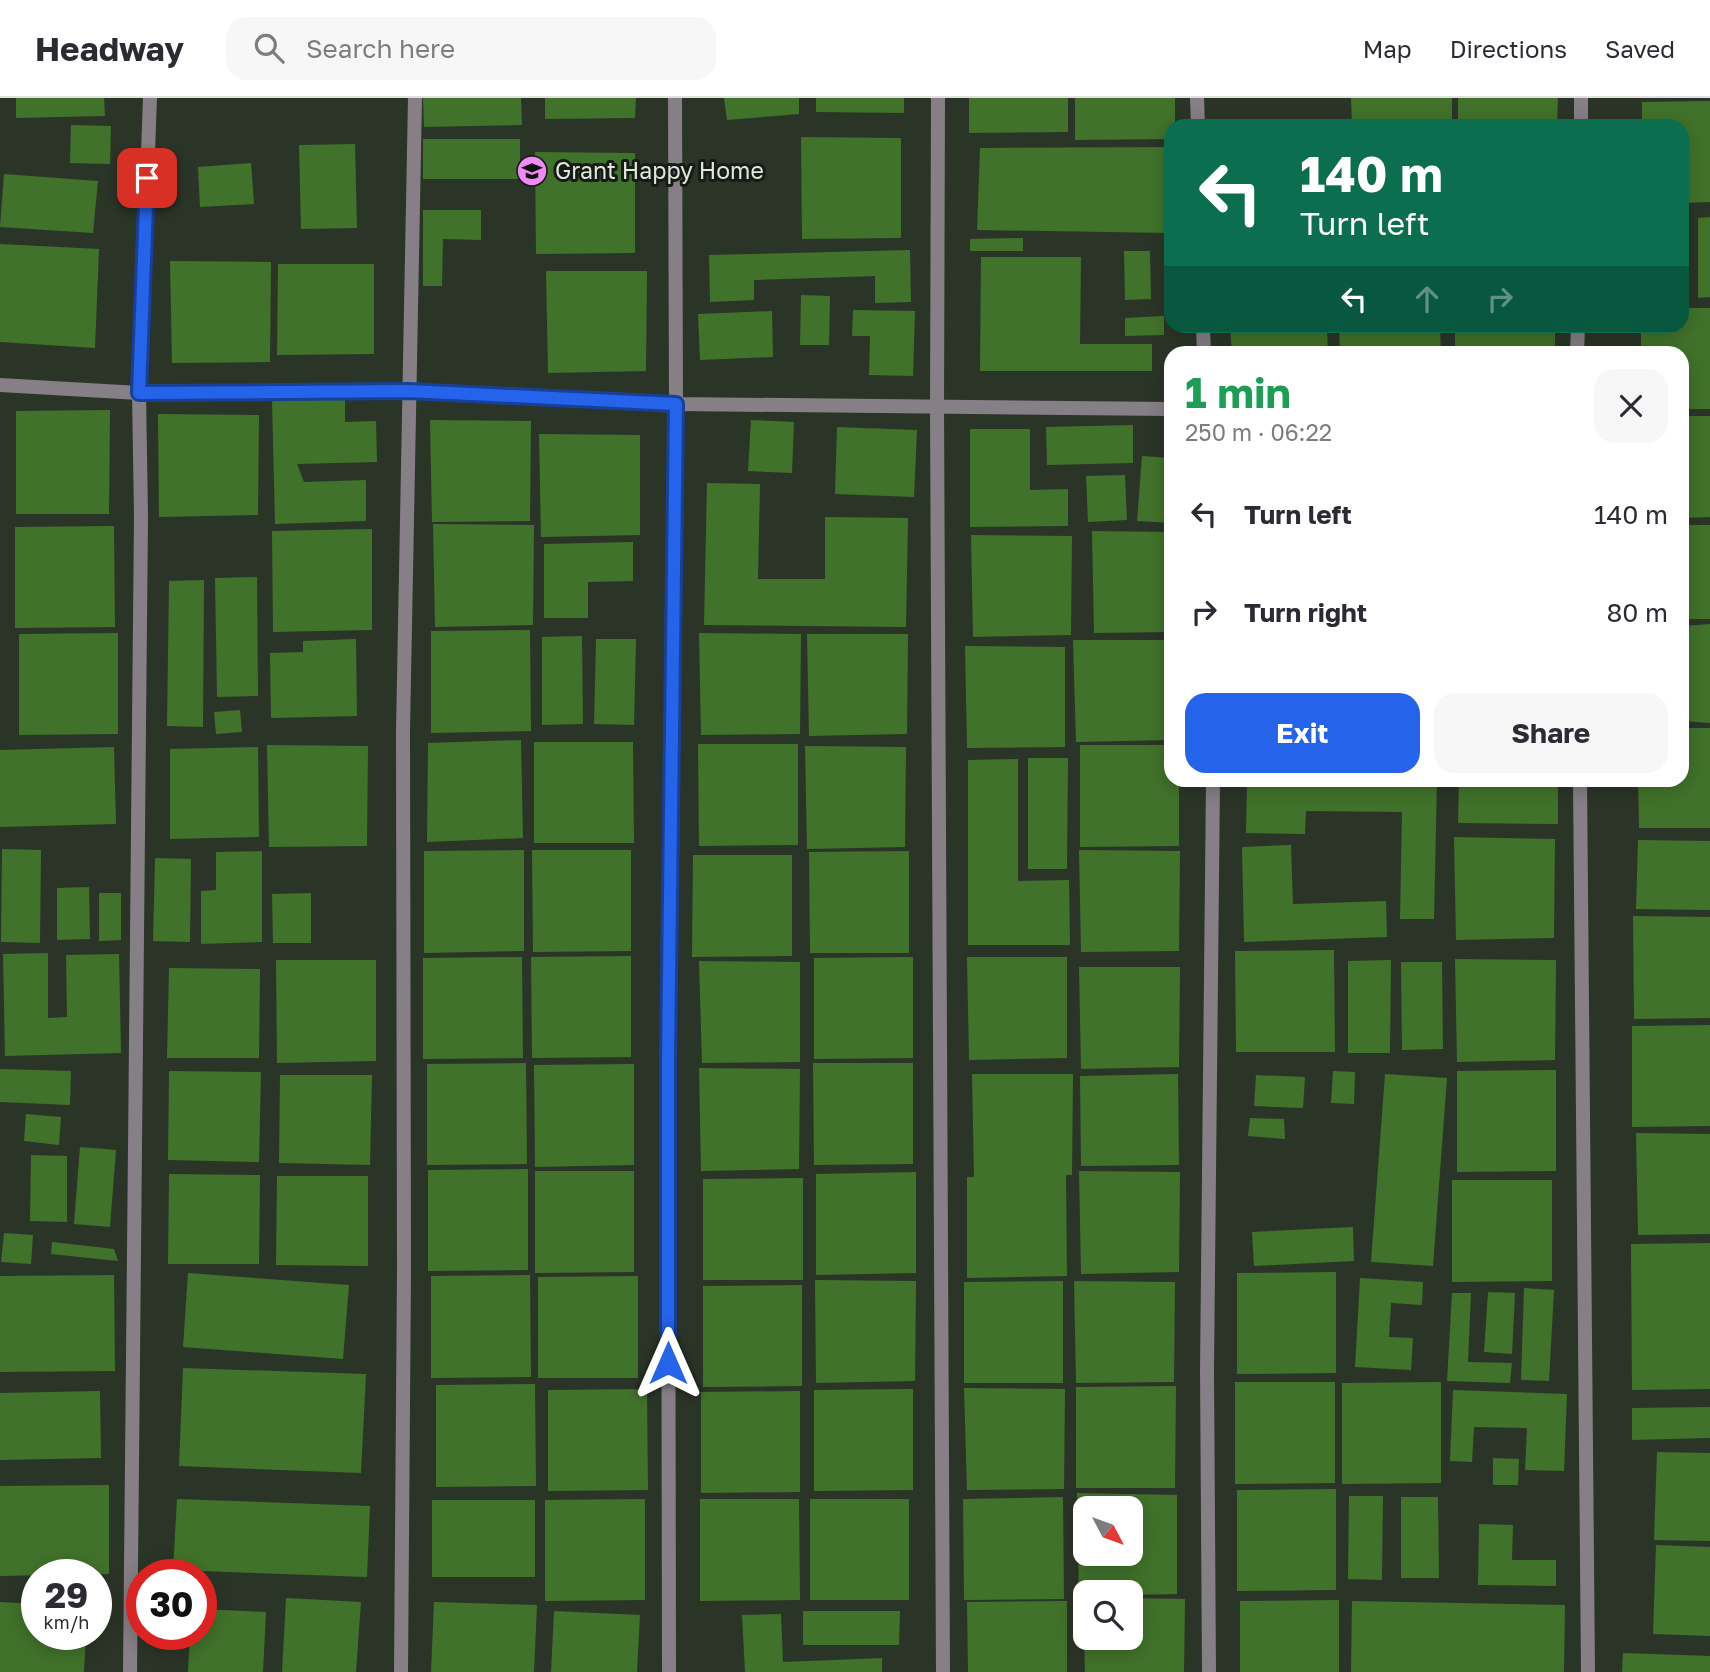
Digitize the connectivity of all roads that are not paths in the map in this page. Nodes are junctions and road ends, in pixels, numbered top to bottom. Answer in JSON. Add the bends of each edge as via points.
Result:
{"nodes":[{"id":1,"x":150,"y":98,"type":"edge"},
{"id":2,"x":415,"y":98,"type":"edge"},
{"id":3,"x":675,"y":98,"type":"edge"},
{"id":4,"x":938,"y":98,"type":"edge"},
{"id":5,"x":1197,"y":98,"type":"edge"},
{"id":6,"x":1581,"y":98,"type":"edge"},
{"id":7,"x":1198,"y":119,"type":"edge"},
{"id":8,"x":1581,"y":119,"type":"edge"},
{"id":9,"x":0,"y":385,"type":"edge"},
{"id":10,"x":409,"y":391,"type":"junction"},
{"id":11,"x":139,"y":393,"type":"junction"},
{"id":12,"x":676,"y":404,"type":"junction"},
{"id":13,"x":937,"y":408,"type":"junction"},
{"id":14,"x":1164,"y":410,"type":"edge"},
{"id":15,"x":1213,"y":787,"type":"edge"},
{"id":16,"x":1580,"y":787,"type":"edge"},
{"id":17,"x":130,"y":1672,"type":"edge"},
{"id":18,"x":401,"y":1672,"type":"edge"},
{"id":19,"x":669,"y":1672,"type":"edge"},
{"id":20,"x":943,"y":1672,"type":"edge"},
{"id":21,"x":1209,"y":1672,"type":"edge"},
{"id":22,"x":1588,"y":1672,"type":"edge"}],
"edges":[{"from":1,"to":11,"type":"street"},
{"from":2,"to":10,"type":"street"},
{"from":3,"to":12,"type":"street"},
{"from":4,"to":13,"type":"street"},
{"from":5,"to":7,"type":"street"},
{"from":6,"to":8,"type":"street"},
{"from":9,"to":11,"type":"street"},
{"from":10,"to":11,"type":"street"},
{"from":10,"to":12,"type":"street"},
{"from":10,"to":18,"type":"street","via":[[403,731]]},
{"from":11,"to":17,"type":"street"},
{"from":12,"to":13,"type":"street"},
{"from":12,"to":19,"type":"street","via":[[668,1074]]},
{"from":13,"to":14,"type":"street"},
{"from":13,"to":20,"type":"street"},
{"from":15,"to":21,"type":"street"},
{"from":16,"to":22,"type":"street"}]}
